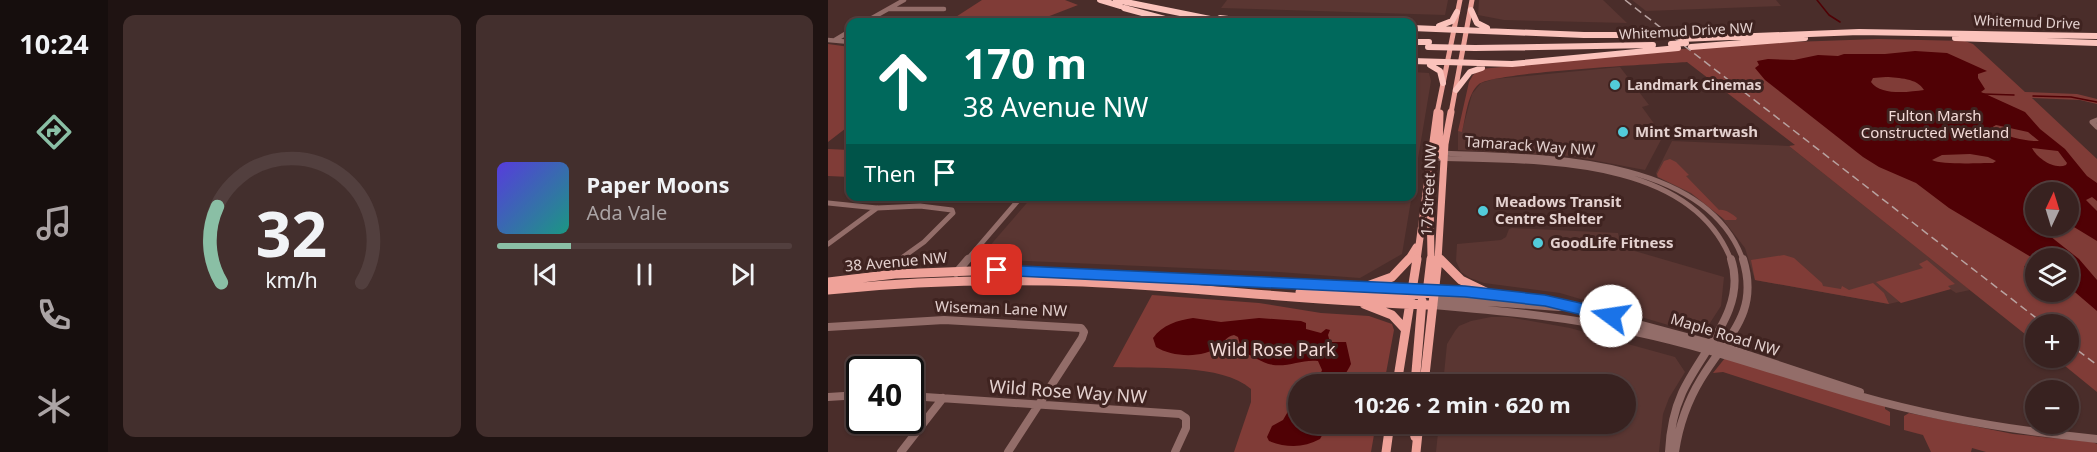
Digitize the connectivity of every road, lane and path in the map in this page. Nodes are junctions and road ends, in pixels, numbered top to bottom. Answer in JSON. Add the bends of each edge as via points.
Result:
{"nodes":[{"id":1,"x":904,"y":0,"type":"edge"},
{"id":2,"x":1100,"y":0,"type":"edge"},
{"id":3,"x":1460,"y":0,"type":"edge"},
{"id":4,"x":1472,"y":0,"type":"edge"},
{"id":5,"x":1115,"y":2,"type":"edge"},
{"id":6,"x":888,"y":9,"type":"junction"},
{"id":7,"x":944,"y":9,"type":"dead end"},
{"id":8,"x":1471,"y":10,"type":"junction"},
{"id":9,"x":1162,"y":11,"type":"junction"},
{"id":10,"x":1457,"y":12,"type":"junction"},
{"id":11,"x":872,"y":18,"type":"edge"},
{"id":12,"x":1164,"y":18,"type":"edge"},
{"id":13,"x":1182,"y":18,"type":"edge"},
{"id":14,"x":1203,"y":18,"type":"edge"},
{"id":15,"x":1220,"y":18,"type":"edge"},
{"id":16,"x":1416,"y":28,"type":"edge"},
{"id":17,"x":1416,"y":28,"type":"edge"},
{"id":18,"x":1455,"y":29,"type":"junction"},
{"id":19,"x":1466,"y":29,"type":"junction"},
{"id":20,"x":1520,"y":31,"type":"junction"},
{"id":21,"x":1956,"y":32,"type":"joint"},
{"id":22,"x":846,"y":33,"type":"edge"},
{"id":23,"x":1815,"y":35,"type":"junction"},
{"id":24,"x":2097,"y":35,"type":"edge"},
{"id":25,"x":1962,"y":38,"type":"joint"},
{"id":26,"x":1666,"y":39,"type":"junction"},
{"id":27,"x":831,"y":40,"type":"edge"},
{"id":28,"x":1682,"y":41,"type":"junction"},
{"id":29,"x":846,"y":42,"type":"edge"},
{"id":30,"x":1416,"y":44,"type":"edge"},
{"id":31,"x":2097,"y":44,"type":"edge"},
{"id":32,"x":1416,"y":62,"type":"edge"},
{"id":33,"x":1416,"y":62,"type":"edge"},
{"id":34,"x":1447,"y":64,"type":"junction"},
{"id":35,"x":1460,"y":64,"type":"junction"},
{"id":36,"x":1496,"y":64,"type":"junction"},
{"id":37,"x":1443,"y":83,"type":"junction"},
{"id":38,"x":1456,"y":90,"type":"junction"},
{"id":39,"x":2095,"y":121,"type":"edge"},
{"id":40,"x":2097,"y":128,"type":"edge"},
{"id":41,"x":1438,"y":155,"type":"junction"},
{"id":42,"x":1428,"y":177,"type":"junction"},
{"id":43,"x":1018,"y":201,"type":"edge"},
{"id":44,"x":828,"y":203,"type":"edge"},
{"id":45,"x":877,"y":208,"type":"junction"},
{"id":46,"x":1419,"y":241,"type":"junction"},
{"id":47,"x":828,"y":243,"type":"edge"},
{"id":48,"x":903,"y":257,"type":"dead end"},
{"id":49,"x":1439,"y":258,"type":"junction"},
{"id":50,"x":958,"y":270,"type":"junction"},
{"id":51,"x":952,"y":279,"type":"junction"},
{"id":52,"x":828,"y":282,"type":"edge"},
{"id":53,"x":1357,"y":287,"type":"junction"},
{"id":54,"x":828,"y":290,"type":"edge"},
{"id":55,"x":1239,"y":292,"type":"junction"},
{"id":56,"x":1490,"y":294,"type":"junction"},
{"id":57,"x":1410,"y":297,"type":"junction"},
{"id":58,"x":1428,"y":298,"type":"junction"},
{"id":59,"x":1360,"y":302,"type":"junction"},
{"id":60,"x":1595,"y":312,"type":"junction"},
{"id":61,"x":828,"y":327,"type":"edge"},
{"id":62,"x":1405,"y":329,"type":"junction"},
{"id":63,"x":1710,"y":347,"type":"junction"},
{"id":64,"x":1721,"y":350,"type":"junction"},
{"id":65,"x":1398,"y":374,"type":"edge"},
{"id":66,"x":1416,"y":374,"type":"edge"},
{"id":67,"x":1424,"y":374,"type":"edge"},
{"id":68,"x":846,"y":396,"type":"edge"},
{"id":69,"x":828,"y":397,"type":"edge"},
{"id":70,"x":924,"y":397,"type":"edge"},
{"id":71,"x":943,"y":398,"type":"junction"},
{"id":72,"x":1038,"y":405,"type":"junction"},
{"id":73,"x":1388,"y":434,"type":"edge"},
{"id":74,"x":2097,"y":439,"type":"edge"},
{"id":75,"x":901,"y":452,"type":"edge"},
{"id":76,"x":1008,"y":452,"type":"edge"},
{"id":77,"x":1175,"y":452,"type":"edge"},
{"id":78,"x":1386,"y":452,"type":"edge"},
{"id":79,"x":1669,"y":452,"type":"edge"},
{"id":80,"x":1675,"y":452,"type":"edge"}],
"edges":[{"from":1,"to":6,"type":"street"},
{"from":2,"to":5,"type":"highway"},
{"from":3,"to":10,"type":"main road"},
{"from":4,"to":8,"type":"main road","name":"17 Street NW"},
{"from":5,"to":9,"type":"highway"},
{"from":5,"to":12,"type":"highway"},
{"from":5,"to":13,"type":"highway"},
{"from":6,"to":7,"type":"street"},
{"from":6,"to":11,"type":"street"},
{"from":8,"to":19,"type":"main road","name":"17 Street NW"},
{"from":8,"to":20,"type":"highway","via":[[1474,20],[1482,26]]},
{"from":9,"to":14,"type":"highway"},
{"from":9,"to":15,"type":"highway"},
{"from":10,"to":16,"type":"highway","via":[[1446,24]]},
{"from":10,"to":18,"type":"main road"},
{"from":17,"to":18,"type":"highway"},
{"from":18,"to":19,"type":"highway"},
{"from":18,"to":34,"type":"main road"},
{"from":19,"to":20,"type":"highway"},
{"from":19,"to":35,"type":"main road","name":"17 Street NW"},
{"from":20,"to":26,"type":"highway"},
{"from":21,"to":23,"type":"highway","name":"Whitemud Drive NW"},
{"from":21,"to":24,"type":"highway","name":"Whitemud Drive"},
{"from":22,"to":27,"type":"street"},
{"from":23,"to":25,"type":"highway","name":"Whitemud Drive NW"},
{"from":23,"to":28,"type":"highway"},
{"from":23,"to":28,"type":"highway","name":"Whitemud Drive NW"},
{"from":25,"to":31,"type":"highway","name":"Whitemud Drive"},
{"from":26,"to":28,"type":"highway","name":"Whitemud Drive NW","bridge":true},
{"from":26,"to":28,"type":"highway","bridge":true},
{"from":26,"to":30,"type":"highway","name":"Whitemud Drive NW","bridge":true,"via":[[1476,46]]},
{"from":27,"to":29,"type":"street"},
{"from":28,"to":36,"type":"highway","bridge":true,"via":[[1678,48]]},
{"from":32,"to":34,"type":"highway"},
{"from":33,"to":37,"type":"highway","via":[[1437,66]]},
{"from":34,"to":35,"type":"highway"},
{"from":34,"to":37,"type":"main road"},
{"from":35,"to":36,"type":"highway"},
{"from":35,"to":38,"type":"main road","name":"17 Street NW"},
{"from":36,"to":38,"type":"highway","via":[[1470,72]]},
{"from":37,"to":41,"type":"main road"},
{"from":38,"to":41,"type":"main road","name":"17 Street NW"},
{"from":39,"to":40,"type":"street"},
{"from":41,"to":42,"type":"main road","name":"17 Street NW"},
{"from":41,"to":49,"type":"main road","name":"17 Street NW"},
{"from":41,"to":63,"type":"street","name":"Tamarack Way NW","via":[[1592,169],[1644,182],[1681,201],[1722,240],[1737,279],[1736,296]]},
{"from":41,"to":64,"type":"street","name":"Tamarack Way NW","via":[[1544,158],[1600,165],[1648,177],[1698,204],[1731,235],[1747,271],[1743,316]]},
{"from":42,"to":46,"type":"main road","name":"17 Street NW"},
{"from":42,"to":58,"type":"main road"},
{"from":43,"to":50,"type":"street"},
{"from":44,"to":45,"type":"street"},
{"from":45,"to":47,"type":"street"},
{"from":45,"to":48,"type":"street","via":[[952,210],[929,237]]},
{"from":46,"to":53,"type":"main road","via":[[1407,265],[1394,277]]},
{"from":46,"to":57,"type":"main road","name":"17 Street NW"},
{"from":49,"to":56,"type":"main road","via":[[1462,283]]},
{"from":49,"to":58,"type":"main road","name":"17 Street NW"},
{"from":50,"to":51,"type":"street"},
{"from":50,"to":52,"type":"main road","name":"38 Avenue NW"},
{"from":50,"to":53,"type":"main road","name":"38 Avenue NW"},
{"from":51,"to":54,"type":"main road","name":"38 Avenue NW"},
{"from":51,"to":55,"type":"main road","name":"38 Avenue NW"},
{"from":53,"to":57,"type":"main road","name":"38 Avenue NW"},
{"from":55,"to":57,"type":"main road"},
{"from":55,"to":59,"type":"main road","name":"38 Avenue NW"},
{"from":56,"to":58,"type":"street","name":"Maple Road NW"},
{"from":56,"to":60,"type":"street","name":"Maple Road NW"},
{"from":57,"to":58,"type":"main road","name":"38 Avenue NW"},
{"from":57,"to":58,"type":"main road"},
{"from":57,"to":59,"type":"main road","name":"38 Avenue NW"},
{"from":57,"to":62,"type":"main road","name":"17 Street NW"},
{"from":58,"to":60,"type":"street"},
{"from":58,"to":63,"type":"street","name":"Maple Road NW","via":[[1555,316]]},
{"from":58,"to":66,"type":"main road"},
{"from":58,"to":67,"type":"main road","name":"17 Street NW"},
{"from":59,"to":62,"type":"main road","via":[[1392,315]]},
{"from":60,"to":63,"type":"street","name":"Maple Road NW"},
{"from":61,"to":72,"type":"street","name":"Wiseman Lane NW","via":[[944,320],[1081,328],[1082,338]]},
{"from":62,"to":65,"type":"main road","name":"17 Street NW"},
{"from":63,"to":64,"type":"street","name":"Maple Road NW"},
{"from":63,"to":79,"type":"street","name":"Tamarack Way NW","via":[[1675,408]]},
{"from":64,"to":74,"type":"street","name":"Maple Road NW","via":[[1898,406],[2037,434]]},
{"from":64,"to":80,"type":"street","name":"Tamarack Way NW","via":[[1686,405]]},
{"from":68,"to":69,"type":"street"},
{"from":70,"to":71,"type":"street","name":"Wild Rose Way NW"},
{"from":71,"to":72,"type":"street","name":"Wild Rose Way NW"},
{"from":71,"to":75,"type":"street"},
{"from":72,"to":76,"type":"street"},
{"from":72,"to":77,"type":"street","name":"Wild Rose Way NW","via":[[1180,414],[1187,424]]},
{"from":73,"to":78,"type":"main road"}]}
